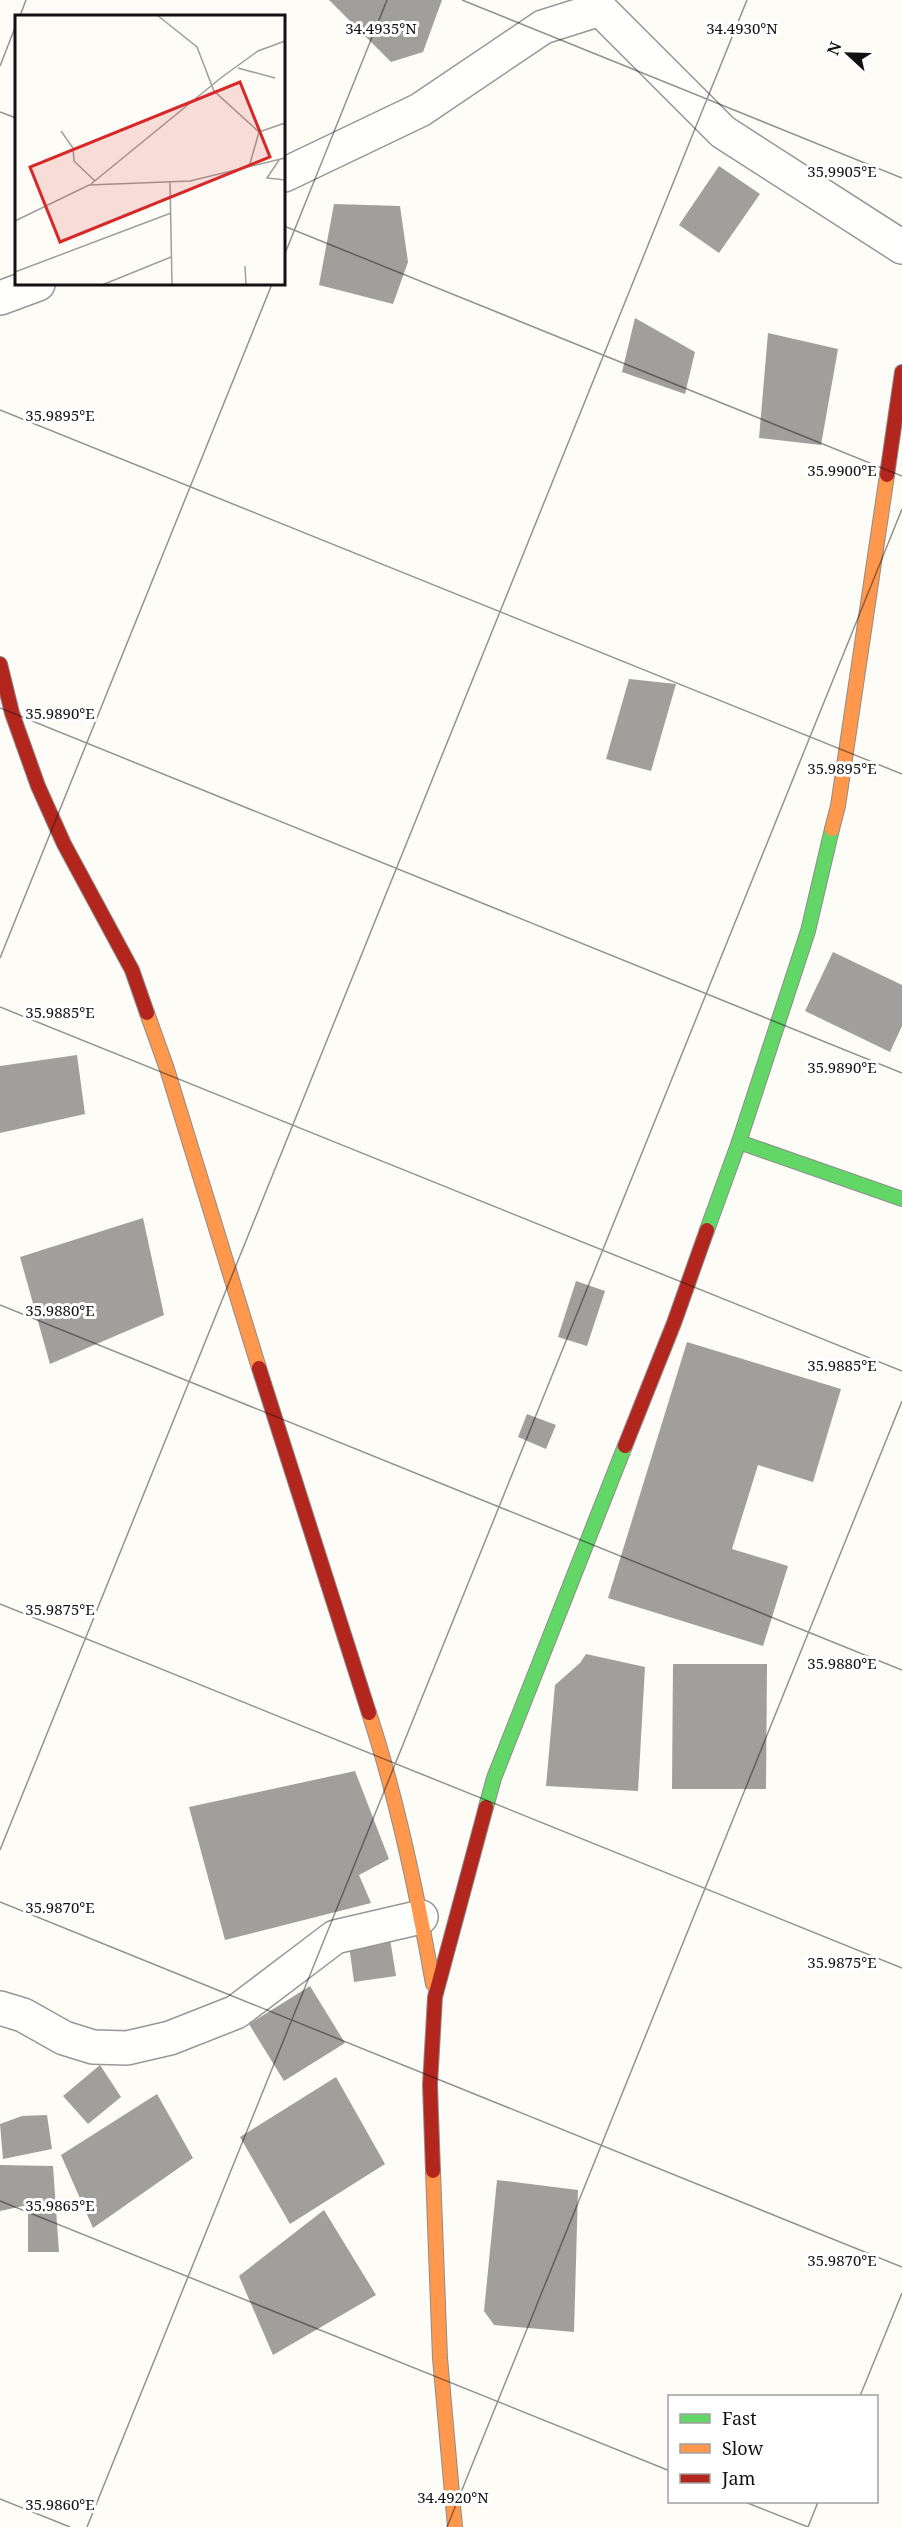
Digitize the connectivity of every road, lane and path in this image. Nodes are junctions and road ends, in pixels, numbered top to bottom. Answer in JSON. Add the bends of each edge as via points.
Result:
{"nodes":[{"id":1,"x":600,"y":5,"type":"edge"},
{"id":2,"x":285,"y":175,"type":"edge"},
{"id":3,"x":902,"y":247,"type":"edge"},
{"id":4,"x":35,"y":285,"type":"edge"},
{"id":5,"x":0,"y":298,"type":"edge"},
{"id":6,"x":902,"y":372,"type":"edge"},
{"id":7,"x":0,"y":664,"type":"edge"},
{"id":8,"x":739,"y":1142,"type":"junction"},
{"id":9,"x":902,"y":1200,"type":"edge"},
{"id":10,"x":421,"y":1917,"type":"junction"},
{"id":11,"x":435,"y":1997,"type":"junction"},
{"id":12,"x":0,"y":2008,"type":"edge"},
{"id":13,"x":455,"y":2527,"type":"edge"}],
"edges":[{"from":1,"to":2,"type":"street","via":[[543,27],[420,110]]},
{"from":1,"to":3,"type":"street","via":[[723,132]]},
{"from":4,"to":5,"type":"street"},
{"from":6,"to":8,"type":"street","via":[[838,806],[808,931]]},
{"from":7,"to":10,"type":"street","via":[[12,713],[38,786],[64,844],[132,970],[167,1070],[386,1764]]},
{"from":8,"to":9,"type":"street"},
{"from":8,"to":11,"type":"street","via":[[674,1323],[494,1778]]},
{"from":10,"to":11,"type":"street"},
{"from":10,"to":12,"type":"street","via":[[335,1937],[236,2012],[170,2038],[127,2048],[93,2047],[64,2038],[23,2015]]},
{"from":11,"to":13,"type":"street","via":[[430,2085],[432,2161],[440,2358]]}]}
